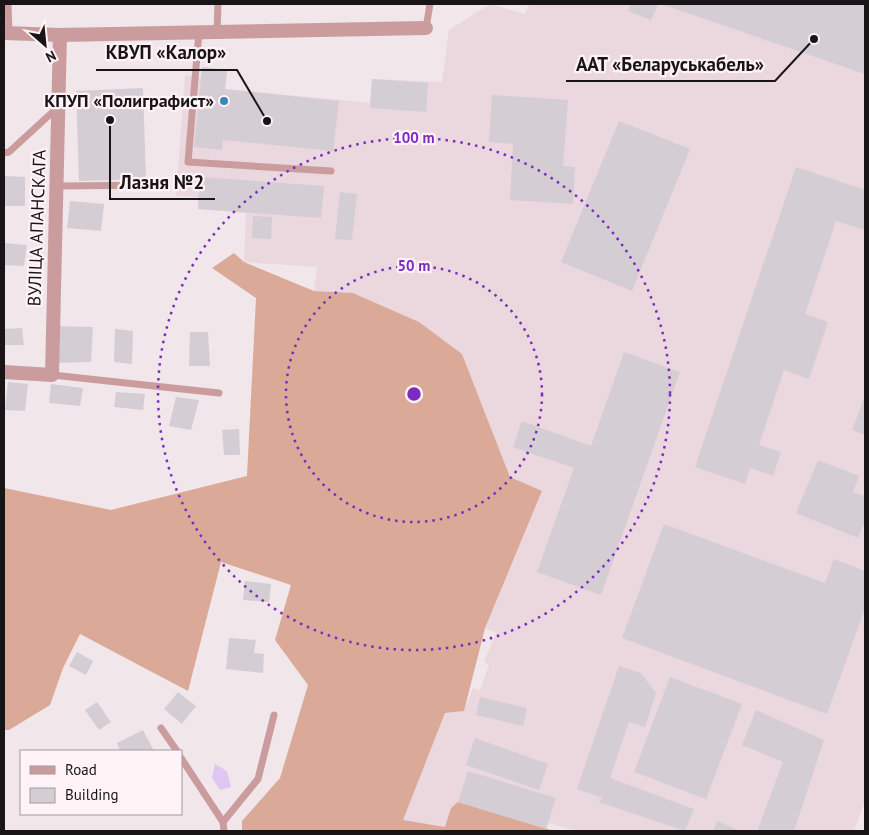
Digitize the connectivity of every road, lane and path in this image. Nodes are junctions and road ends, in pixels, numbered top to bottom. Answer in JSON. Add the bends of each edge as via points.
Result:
{"nodes":[{"id":1,"x":8,"y":4,"type":"edge"},
{"id":2,"x":218,"y":4,"type":"edge"},
{"id":3,"x":430,"y":4,"type":"edge"},
{"id":4,"x":426,"y":28,"type":"joint"},
{"id":5,"x":199,"y":32,"type":"junction"},
{"id":6,"x":217,"y":32,"type":"junction"},
{"id":7,"x":6,"y":33,"type":"edge"},
{"id":8,"x":60,"y":35,"type":"junction"},
{"id":9,"x":60,"y":106,"type":"junction"},
{"id":10,"x":4,"y":153,"type":"edge"},
{"id":11,"x":331,"y":171,"type":"dead end"},
{"id":12,"x":162,"y":185,"type":"dead end"},
{"id":13,"x":57,"y":186,"type":"junction"},
{"id":14,"x":4,"y":372,"type":"edge"},
{"id":15,"x":52,"y":375,"type":"junction"},
{"id":16,"x":219,"y":393,"type":"dead end"},
{"id":17,"x":274,"y":715,"type":"dead end"},
{"id":18,"x":161,"y":728,"type":"dead end"},
{"id":19,"x":176,"y":750,"type":"edge"},
{"id":20,"x":182,"y":760,"type":"edge"},
{"id":21,"x":223,"y":822,"type":"junction"},
{"id":22,"x":224,"y":831,"type":"edge"}],
"edges":[{"from":1,"to":7,"type":"lane"},
{"from":2,"to":6,"type":"lane"},
{"from":3,"to":4,"type":"lane"},
{"from":4,"to":6,"type":"street"},
{"from":5,"to":6,"type":"street"},
{"from":5,"to":8,"type":"street"},
{"from":5,"to":11,"type":"lane","via":[[188,162]]},
{"from":7,"to":8,"type":"street"},
{"from":8,"to":9,"type":"street","name":"ВУЛІЦА АПАНСКАГА"},
{"from":9,"to":10,"type":"lane"},
{"from":9,"to":13,"type":"street","name":"ВУЛІЦА АПАНСКАГА"},
{"from":12,"to":13,"type":"lane"},
{"from":13,"to":15,"type":"street","name":"ВУЛІЦА АПАНСКАГА"},
{"from":14,"to":15,"type":"street"},
{"from":15,"to":16,"type":"lane"},
{"from":17,"to":21,"type":"lane","via":[[258,779]]},
{"from":18,"to":19,"type":"lane"},
{"from":20,"to":21,"type":"lane"},
{"from":21,"to":22,"type":"lane"}]}
